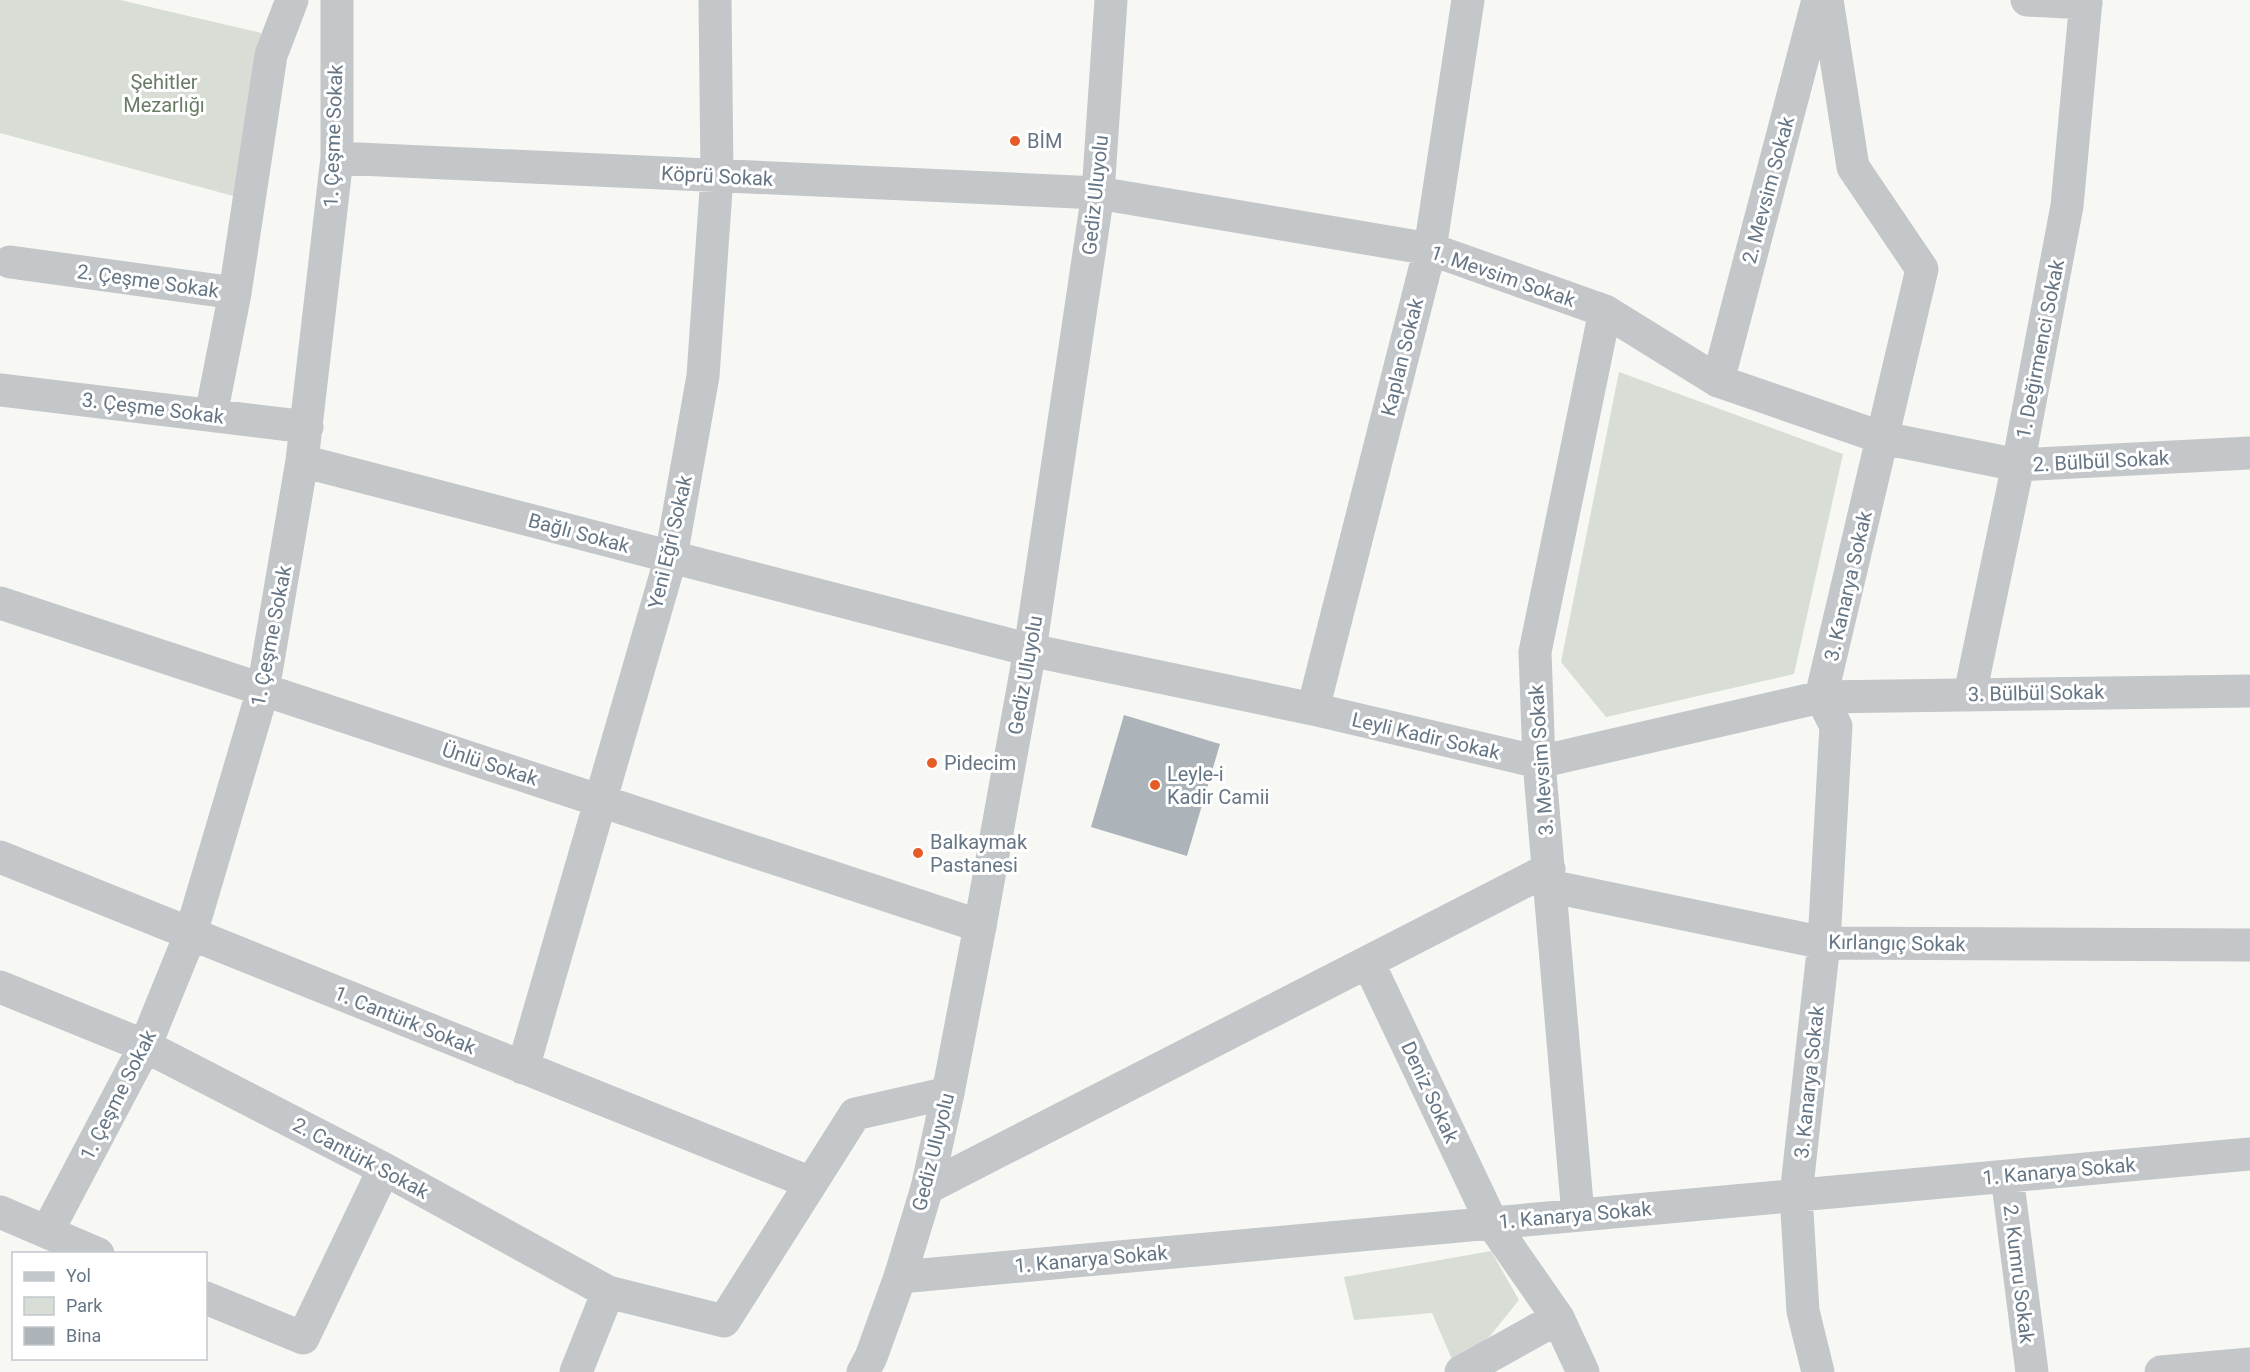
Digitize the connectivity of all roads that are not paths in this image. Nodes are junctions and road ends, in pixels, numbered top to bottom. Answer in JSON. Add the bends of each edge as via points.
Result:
{"nodes":[{"id":1,"x":292,"y":0,"type":"edge"},
{"id":2,"x":337,"y":0,"type":"edge"},
{"id":3,"x":715,"y":0,"type":"edge"},
{"id":4,"x":1112,"y":0,"type":"edge"},
{"id":5,"x":1468,"y":0,"type":"edge"},
{"id":6,"x":1818,"y":0,"type":"edge"},
{"id":7,"x":1827,"y":0,"type":"edge"},
{"id":8,"x":2027,"y":0,"type":"edge"},
{"id":9,"x":2086,"y":1,"type":"edge"},
{"id":10,"x":337,"y":158,"type":"junction"},
{"id":11,"x":717,"y":176,"type":"junction"},
{"id":12,"x":1098,"y":193,"type":"junction"},
{"id":13,"x":1430,"y":249,"type":"junction"},
{"id":14,"x":10,"y":261,"type":"dead end"},
{"id":15,"x":235,"y":293,"type":"junction"},
{"id":16,"x":1605,"y":311,"type":"junction"},
{"id":17,"x":1718,"y":381,"type":"junction"},
{"id":18,"x":0,"y":390,"type":"edge"},
{"id":19,"x":211,"y":415,"type":"junction"},
{"id":20,"x":307,"y":427,"type":"junction"},
{"id":21,"x":1883,"y":438,"type":"junction"},
{"id":22,"x":2250,"y":453,"type":"edge"},
{"id":23,"x":302,"y":461,"type":"junction"},
{"id":24,"x":2018,"y":465,"type":"junction"},
{"id":25,"x":671,"y":556,"type":"junction"},
{"id":26,"x":0,"y":603,"type":"edge"},
{"id":27,"x":1030,"y":650,"type":"junction"},
{"id":28,"x":263,"y":690,"type":"junction"},
{"id":29,"x":2250,"y":691,"type":"edge"},
{"id":30,"x":1970,"y":694,"type":"junction"},
{"id":31,"x":1821,"y":697,"type":"junction"},
{"id":32,"x":1313,"y":709,"type":"junction"},
{"id":33,"x":1539,"y":762,"type":"junction"},
{"id":34,"x":600,"y":801,"type":"junction"},
{"id":35,"x":0,"y":857,"type":"edge"},
{"id":36,"x":1549,"y":878,"type":"junction"},
{"id":37,"x":980,"y":926,"type":"junction"},
{"id":38,"x":190,"y":933,"type":"junction"},
{"id":39,"x":1824,"y":943,"type":"junction"},
{"id":40,"x":2250,"y":945,"type":"edge"},
{"id":41,"x":1368,"y":962,"type":"junction"},
{"id":42,"x":0,"y":987,"type":"edge"},
{"id":43,"x":145,"y":1046,"type":"junction"},
{"id":44,"x":523,"y":1068,"type":"junction"},
{"id":45,"x":948,"y":1093,"type":"junction"},
{"id":46,"x":2250,"y":1154,"type":"edge"},
{"id":47,"x":384,"y":1169,"type":"junction"},
{"id":48,"x":2007,"y":1176,"type":"junction"},
{"id":49,"x":811,"y":1183,"type":"junction"},
{"id":50,"x":927,"y":1188,"type":"junction"},
{"id":51,"x":1796,"y":1195,"type":"junction"},
{"id":52,"x":0,"y":1212,"type":"edge"},
{"id":53,"x":1578,"y":1215,"type":"junction"},
{"id":54,"x":1492,"y":1223,"type":"junction"},
{"id":55,"x":47,"y":1232,"type":"junction"},
{"id":56,"x":93,"y":1252,"type":"edge"},
{"id":57,"x":900,"y":1276,"type":"junction"},
{"id":58,"x":608,"y":1292,"type":"junction"},
{"id":59,"x":207,"y":1298,"type":"edge"},
{"id":60,"x":1558,"y":1318,"type":"junction"},
{"id":61,"x":2250,"y":1364,"type":"edge"},
{"id":62,"x":870,"y":1367,"type":"edge"},
{"id":63,"x":576,"y":1372,"type":"edge"},
{"id":64,"x":1461,"y":1372,"type":"edge"},
{"id":65,"x":1583,"y":1372,"type":"edge"},
{"id":66,"x":1818,"y":1372,"type":"edge"},
{"id":67,"x":2032,"y":1372,"type":"edge"},
{"id":68,"x":2161,"y":1372,"type":"edge"}],
"edges":[{"from":1,"to":15,"type":"street","via":[[271,55]]},
{"from":2,"to":10,"type":"street","name":"1. Çeşme Sokak"},
{"from":3,"to":11,"type":"street","name":"Yeni Eğri Sokak"},
{"from":4,"to":12,"type":"street","name":"Gediz Uluyolu"},
{"from":5,"to":13,"type":"street","name":"Kaplan Sokak"},
{"from":6,"to":17,"type":"street","name":"2. Mevsim Sokak"},
{"from":7,"to":21,"type":"street","name":"3. Kanarya Sokak","via":[[1853,167],[1922,269]]},
{"from":8,"to":9,"type":"street"},
{"from":9,"to":24,"type":"street","name":"1. Değirmenci Sokak","via":[[2067,206]]},
{"from":10,"to":11,"type":"street","name":"Köprü Sokak"},
{"from":10,"to":20,"type":"street","name":"1. Çeşme Sokak"},
{"from":11,"to":12,"type":"street","name":"Köprü Sokak"},
{"from":11,"to":25,"type":"street","name":"Yeni Eğri Sokak","via":[[704,376]]},
{"from":12,"to":13,"type":"street","name":"1. Mevsim Sokak"},
{"from":12,"to":27,"type":"street","name":"Gediz Uluyolu"},
{"from":13,"to":16,"type":"street","name":"1. Mevsim Sokak"},
{"from":13,"to":32,"type":"street","name":"Kaplan Sokak"},
{"from":14,"to":15,"type":"street","name":"2. Çeşme Sokak"},
{"from":15,"to":19,"type":"street","name":"2. Çeşme Sokak"},
{"from":16,"to":17,"type":"street","name":"1. Mevsim Sokak"},
{"from":16,"to":33,"type":"street","name":"3. Mevsim Sokak","via":[[1535,652]]},
{"from":17,"to":21,"type":"street","name":"1. Mevsim Sokak"},
{"from":18,"to":19,"type":"street","name":"3. Çeşme Sokak"},
{"from":19,"to":20,"type":"street","name":"3. Çeşme Sokak"},
{"from":20,"to":23,"type":"street","name":"1. Çeşme Sokak"},
{"from":21,"to":24,"type":"street","name":"2. Bülbül Sokak"},
{"from":21,"to":31,"type":"street","name":"3. Kanarya Sokak"},
{"from":22,"to":24,"type":"street","name":"2. Bülbül Sokak"},
{"from":23,"to":25,"type":"street","name":"Bağlı Sokak"},
{"from":23,"to":28,"type":"street","name":"1. Çeşme Sokak"},
{"from":24,"to":30,"type":"street","name":"1. Değirmenci Sokak"},
{"from":25,"to":27,"type":"street","name":"Bağlı Sokak"},
{"from":25,"to":34,"type":"street","name":"Yeni Eğri Sokak"},
{"from":26,"to":28,"type":"street","name":"Ünlü Sokak"},
{"from":27,"to":32,"type":"street","name":"Leyli Kadir Sokak"},
{"from":27,"to":37,"type":"street","name":"Gediz Uluyolu"},
{"from":28,"to":34,"type":"street","name":"Ünlü Sokak"},
{"from":28,"to":38,"type":"street","name":"1. Çeşme Sokak"},
{"from":29,"to":30,"type":"street","name":"3. Bülbül Sokak"},
{"from":30,"to":31,"type":"street","name":"3. Bülbül Sokak"},
{"from":31,"to":33,"type":"street","name":"Leyli Kadir Sokak"},
{"from":31,"to":39,"type":"street","name":"3. Kanarya Sokak","via":[[1836,726]]},
{"from":32,"to":33,"type":"street","name":"Leyli Kadir Sokak"},
{"from":33,"to":36,"type":"street","name":"3. Mevsim Sokak"},
{"from":34,"to":37,"type":"street","name":"Ünlü Sokak"},
{"from":34,"to":44,"type":"street","name":"Yeni Eğri Sokak"},
{"from":35,"to":38,"type":"street","name":"1. Cantürk Sokak"},
{"from":36,"to":39,"type":"street","name":"Kırlangıç Sokak"},
{"from":36,"to":41,"type":"street"},
{"from":36,"to":53,"type":"street","name":"3. Mevsim Sokak"},
{"from":37,"to":45,"type":"street","name":"Gediz Uluyolu"},
{"from":38,"to":43,"type":"street","name":"1. Çeşme Sokak"},
{"from":38,"to":44,"type":"street","name":"1. Cantürk Sokak"},
{"from":39,"to":40,"type":"street","name":"Kırlangıç Sokak"},
{"from":39,"to":51,"type":"street","name":"3. Kanarya Sokak"},
{"from":41,"to":50,"type":"street"},
{"from":41,"to":54,"type":"street","name":"Deniz Sokak"},
{"from":42,"to":43,"type":"street","name":"2. Cantürk Sokak"},
{"from":43,"to":47,"type":"street","name":"2. Cantürk Sokak"},
{"from":43,"to":55,"type":"street","name":"1. Çeşme Sokak"},
{"from":44,"to":49,"type":"street","name":"1. Cantürk Sokak"},
{"from":45,"to":49,"type":"street","via":[[855,1114]]},
{"from":45,"to":50,"type":"street","name":"Gediz Uluyolu"},
{"from":46,"to":48,"type":"street","name":"1. Kanarya Sokak"},
{"from":47,"to":58,"type":"street","name":"2. Cantürk Sokak"},
{"from":47,"to":59,"type":"street","via":[[303,1338]]},
{"from":48,"to":51,"type":"street","name":"1. Kanarya Sokak"},
{"from":48,"to":67,"type":"street","name":"2. Kumru Sokak"},
{"from":49,"to":58,"type":"street","name":"2. Cantürk Sokak","via":[[724,1321]]},
{"from":50,"to":57,"type":"street","name":"Gediz Uluyolu"},
{"from":51,"to":53,"type":"street","name":"1. Kanarya Sokak"},
{"from":51,"to":66,"type":"street","name":"3. Kanarya Sokak","via":[[1803,1311]]},
{"from":52,"to":55,"type":"street"},
{"from":53,"to":54,"type":"street","name":"1. Kanarya Sokak"},
{"from":54,"to":57,"type":"street","name":"1. Kanarya Sokak"},
{"from":54,"to":60,"type":"street","name":"Deniz Sokak"},
{"from":55,"to":56,"type":"street"},
{"from":57,"to":62,"type":"street","name":"Gediz Uluyolu"},
{"from":58,"to":63,"type":"street"},
{"from":60,"to":64,"type":"street"},
{"from":60,"to":65,"type":"street","name":"Deniz Sokak"},
{"from":61,"to":68,"type":"street"}]}
